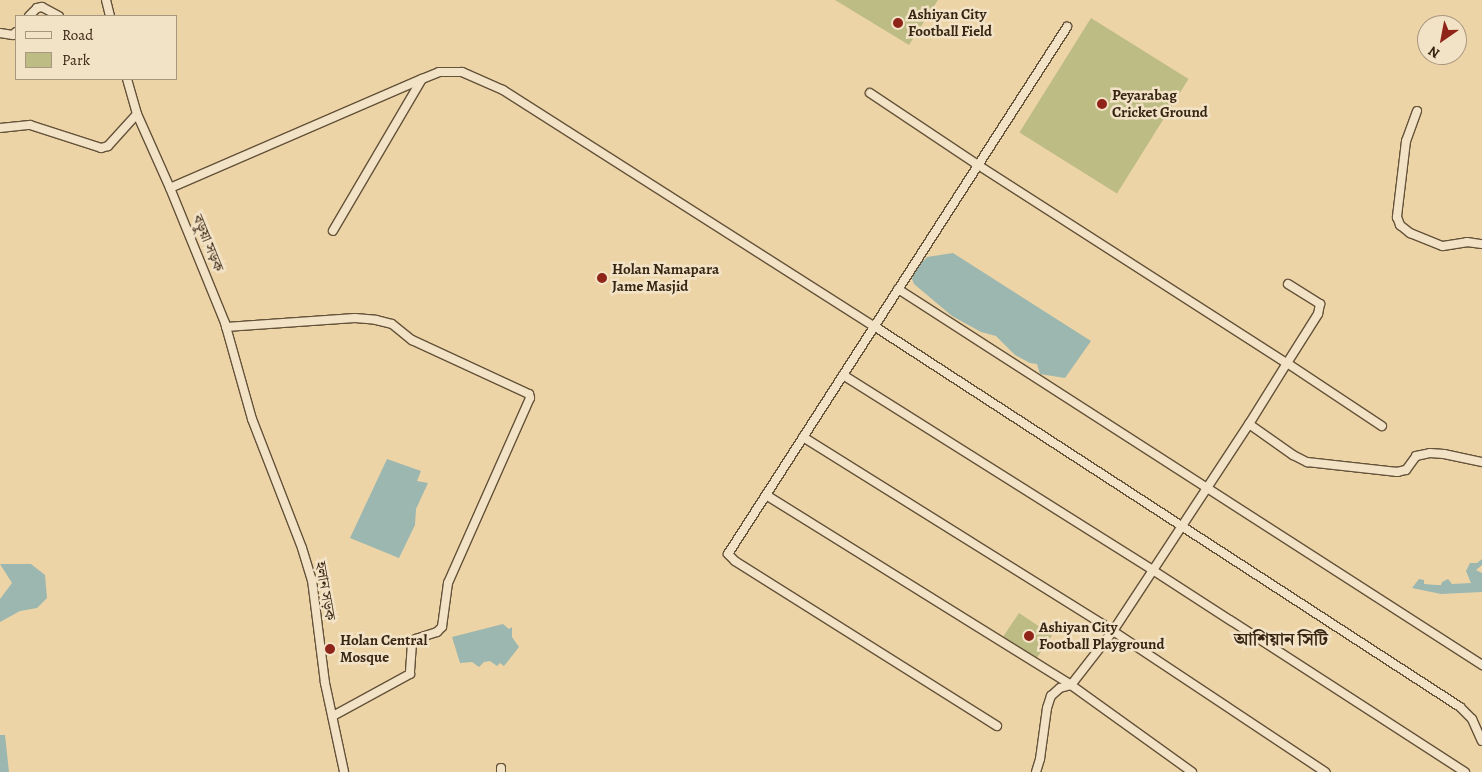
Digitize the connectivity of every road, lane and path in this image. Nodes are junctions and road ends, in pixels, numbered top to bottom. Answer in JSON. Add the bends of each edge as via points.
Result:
{"nodes":[{"id":1,"x":106,"y":0,"type":"edge"},
{"id":2,"x":30,"y":15,"type":"edge"},
{"id":3,"x":57,"y":15,"type":"edge"},
{"id":4,"x":110,"y":15,"type":"edge"},
{"id":5,"x":1067,"y":27,"type":"dead end"},
{"id":6,"x":0,"y":33,"type":"edge"},
{"id":7,"x":15,"y":33,"type":"edge"},
{"id":8,"x":422,"y":79,"type":"junction"},
{"id":9,"x":127,"y":80,"type":"edge"},
{"id":10,"x":870,"y":93,"type":"dead end"},
{"id":11,"x":1417,"y":111,"type":"dead end"},
{"id":12,"x":137,"y":114,"type":"junction"},
{"id":13,"x":0,"y":128,"type":"edge"},
{"id":14,"x":978,"y":165,"type":"junction"},
{"id":15,"x":170,"y":188,"type":"junction"},
{"id":16,"x":333,"y":231,"type":"dead end"},
{"id":17,"x":1482,"y":244,"type":"edge"},
{"id":18,"x":1288,"y":284,"type":"dead end"},
{"id":19,"x":898,"y":289,"type":"junction"},
{"id":20,"x":874,"y":326,"type":"junction"},
{"id":21,"x":226,"y":327,"type":"junction"},
{"id":22,"x":1287,"y":363,"type":"junction"},
{"id":23,"x":843,"y":374,"type":"junction"},
{"id":24,"x":1249,"y":424,"type":"junction"},
{"id":25,"x":1382,"y":426,"type":"dead end"},
{"id":26,"x":803,"y":437,"type":"junction"},
{"id":27,"x":1482,"y":462,"type":"edge"},
{"id":28,"x":1206,"y":487,"type":"junction"},
{"id":29,"x":766,"y":494,"type":"junction"},
{"id":30,"x":1180,"y":526,"type":"junction"},
{"id":31,"x":296,"y":533,"type":"joint"},
{"id":32,"x":1151,"y":569,"type":"junction"},
{"id":33,"x":1112,"y":630,"type":"junction"},
{"id":34,"x":1482,"y":665,"type":"edge"},
{"id":35,"x":1071,"y":686,"type":"junction"},
{"id":36,"x":333,"y":716,"type":"junction"},
{"id":37,"x":997,"y":726,"type":"dead end"},
{"id":38,"x":1482,"y":741,"type":"edge"},
{"id":39,"x":344,"y":772,"type":"edge"},
{"id":40,"x":1036,"y":772,"type":"edge"},
{"id":41,"x":1192,"y":772,"type":"edge"},
{"id":42,"x":1325,"y":772,"type":"edge"},
{"id":43,"x":1466,"y":772,"type":"edge"}],
"edges":[{"from":1,"to":4,"type":"street"},
{"from":2,"to":3,"type":"street","via":[[42,7]]},
{"from":5,"to":14,"type":"street"},
{"from":6,"to":7,"type":"street"},
{"from":8,"to":15,"type":"street"},
{"from":8,"to":16,"type":"street"},
{"from":8,"to":20,"type":"street","via":[[439,72],[462,72],[503,90]]},
{"from":9,"to":12,"type":"street","name":"বড়ুয়া সড়ক"},
{"from":10,"to":14,"type":"street"},
{"from":11,"to":17,"type":"street","via":[[1406,141],[1397,217],[1400,225],[1410,233],[1443,246],[1468,242]]},
{"from":12,"to":13,"type":"street","via":[[108,146],[101,148],[30,125]]},
{"from":12,"to":15,"type":"street","name":"বড়ুয়া সড়ক"},
{"from":14,"to":19,"type":"street"},
{"from":14,"to":22,"type":"street"},
{"from":15,"to":21,"type":"street","name":"বড়ুয়া সড়ক"},
{"from":18,"to":22,"type":"street","via":[[1320,304],[1318,314]]},
{"from":19,"to":20,"type":"street"},
{"from":19,"to":28,"type":"street"},
{"from":20,"to":23,"type":"street"},
{"from":20,"to":30,"type":"street"},
{"from":21,"to":31,"type":"street","name":"বড়ুয়া সড়ক","via":[[252,419]]},
{"from":21,"to":36,"type":"street","via":[[355,318],[376,320],[392,324],[412,340],[529,394],[448,583],[442,627],[412,643],[410,674]]},
{"from":22,"to":24,"type":"street"},
{"from":22,"to":25,"type":"street"},
{"from":23,"to":26,"type":"street"},
{"from":23,"to":32,"type":"street"},
{"from":24,"to":27,"type":"street","via":[[1307,462],[1402,472],[1416,456],[1430,453]]},
{"from":24,"to":28,"type":"street"},
{"from":26,"to":29,"type":"street"},
{"from":26,"to":33,"type":"street"},
{"from":28,"to":30,"type":"street"},
{"from":28,"to":34,"type":"street"},
{"from":29,"to":35,"type":"street"},
{"from":29,"to":37,"type":"street","via":[[728,554],[730,557]]},
{"from":30,"to":32,"type":"street"},
{"from":30,"to":38,"type":"street","via":[[1466,712]]},
{"from":31,"to":36,"type":"street","name":"হলান সড়ক","via":[[312,580],[325,683]]},
{"from":32,"to":33,"type":"street"},
{"from":32,"to":43,"type":"street"},
{"from":33,"to":35,"type":"street"},
{"from":33,"to":42,"type":"street"},
{"from":35,"to":40,"type":"street","via":[[1060,688],[1051,696]]},
{"from":35,"to":41,"type":"street"},
{"from":36,"to":39,"type":"street","name":"হলান সড়ক"}]}
